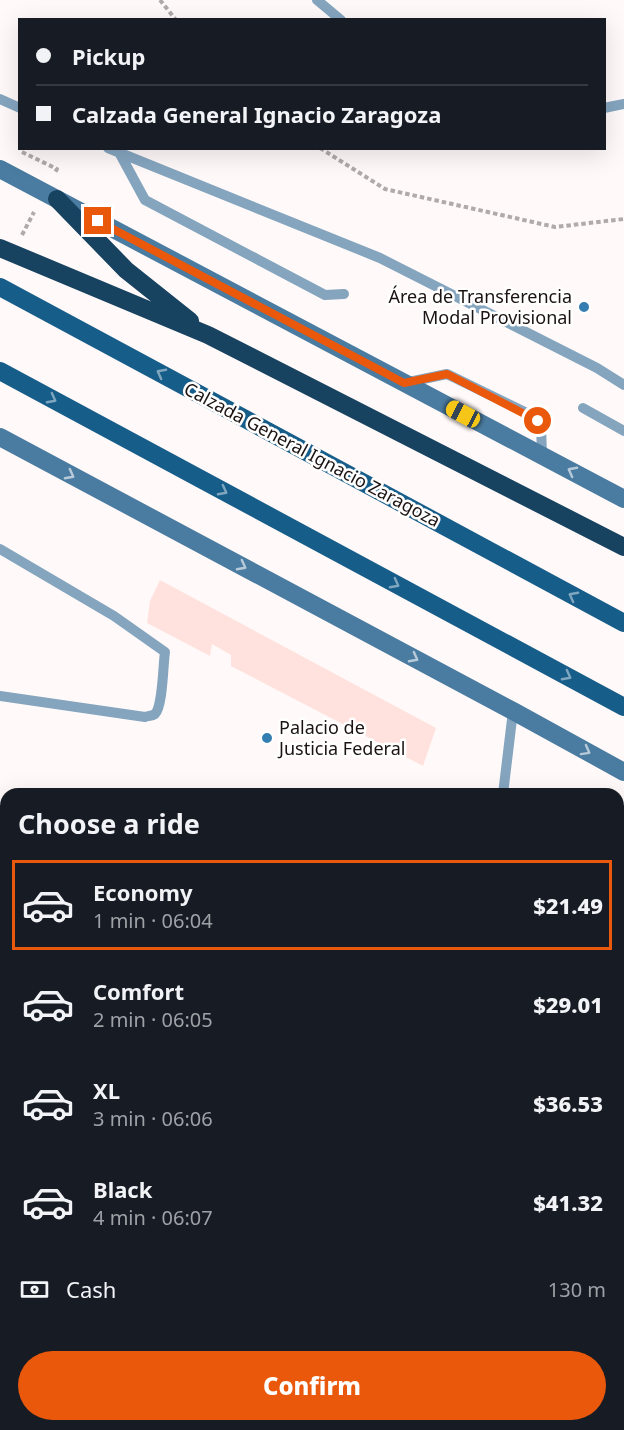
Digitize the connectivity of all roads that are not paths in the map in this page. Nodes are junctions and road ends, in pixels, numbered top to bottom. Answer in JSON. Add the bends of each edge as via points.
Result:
{"nodes":[{"id":1,"x":317,"y":0,"type":"edge"},
{"id":2,"x":339,"y":18,"type":"edge"},
{"id":3,"x":0,"y":99,"type":"edge"},
{"id":4,"x":624,"y":104,"type":"edge"},
{"id":5,"x":18,"y":107,"type":"edge"},
{"id":6,"x":606,"y":108,"type":"edge"},
{"id":7,"x":112,"y":150,"type":"edge"},
{"id":8,"x":120,"y":154,"type":"junction"},
{"id":9,"x":0,"y":169,"type":"edge"},
{"id":10,"x":57,"y":200,"type":"junction"},
{"id":11,"x":0,"y":248,"type":"edge"},
{"id":12,"x":0,"y":287,"type":"edge"},
{"id":13,"x":344,"y":294,"type":"dead end"},
{"id":14,"x":208,"y":335,"type":"junction"},
{"id":15,"x":0,"y":371,"type":"edge"},
{"id":16,"x":404,"y":383,"type":"junction"},
{"id":17,"x":624,"y":385,"type":"edge"},
{"id":18,"x":583,"y":408,"type":"dead end"},
{"id":19,"x":624,"y":431,"type":"edge"},
{"id":20,"x":0,"y":437,"type":"edge"},
{"id":21,"x":542,"y":455,"type":"junction"},
{"id":22,"x":624,"y":499,"type":"edge"},
{"id":23,"x":624,"y":547,"type":"edge"},
{"id":24,"x":0,"y":549,"type":"edge"},
{"id":25,"x":624,"y":623,"type":"edge"},
{"id":26,"x":0,"y":696,"type":"edge"},
{"id":27,"x":624,"y":707,"type":"edge"},
{"id":28,"x":513,"y":711,"type":"junction"},
{"id":29,"x":624,"y":772,"type":"edge"},
{"id":30,"x":504,"y":788,"type":"edge"}],
"edges":[{"from":1,"to":2,"type":"lane"},
{"from":3,"to":5,"type":"lane"},
{"from":4,"to":6,"type":"lane"},
{"from":7,"to":8,"type":"lane"},
{"from":8,"to":13,"type":"lane","via":[[145,200],[325,295]]},
{"from":8,"to":17,"type":"lane","via":[[380,258]]},
{"from":9,"to":10,"type":"main road"},
{"from":10,"to":14,"type":"highway","via":[[126,270]]},
{"from":10,"to":16,"type":"main road"},
{"from":11,"to":14,"type":"highway"},
{"from":25,"to":12,"type":"main road","name":"Calzada General Ignacio Zaragoza","one_way":true},
{"from":14,"to":23,"type":"highway"},
{"from":15,"to":27,"type":"main road","one_way":true},
{"from":16,"to":21,"type":"main road"},
{"from":16,"to":21,"type":"lane","via":[[447,374],[533,417],[541,426]]},
{"from":18,"to":19,"type":"lane"},
{"from":20,"to":28,"type":"main road","one_way":true},
{"from":22,"to":21,"type":"main road","one_way":true},
{"from":24,"to":26,"type":"lane","via":[[114,616],[165,652],[159,704],[150,716]]},
{"from":28,"to":29,"type":"main road","one_way":true},
{"from":28,"to":30,"type":"lane"}]}
